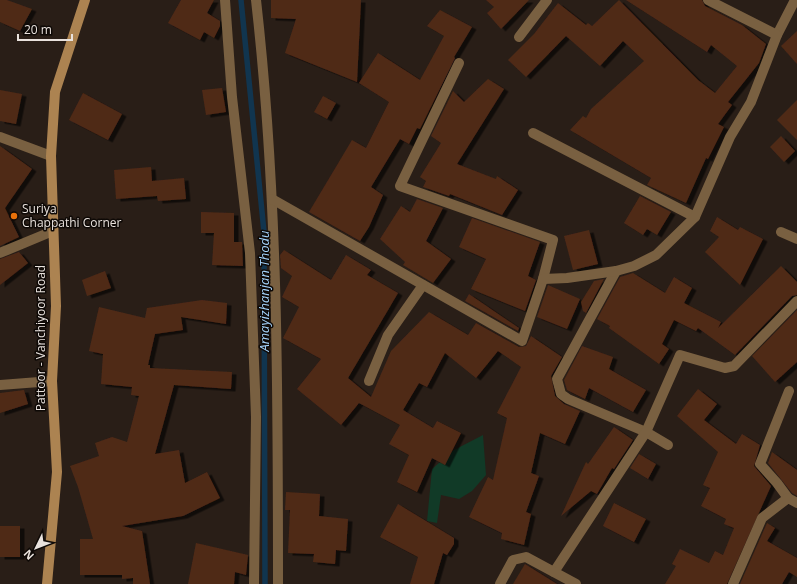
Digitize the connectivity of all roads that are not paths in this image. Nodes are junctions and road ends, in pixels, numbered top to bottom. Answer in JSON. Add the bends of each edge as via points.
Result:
{"nodes":[{"id":1,"x":85,"y":0,"type":"edge"},
{"id":2,"x":225,"y":0,"type":"edge"},
{"id":3,"x":256,"y":0,"type":"edge"},
{"id":4,"x":547,"y":0,"type":"edge"},
{"id":5,"x":708,"y":0,"type":"edge"},
{"id":6,"x":795,"y":0,"type":"edge"},
{"id":7,"x":777,"y":35,"type":"junction"},
{"id":8,"x":519,"y":37,"type":"dead end"},
{"id":9,"x":459,"y":63,"type":"dead end"},
{"id":10,"x":533,"y":133,"type":"dead end"},
{"id":11,"x":0,"y":137,"type":"edge"},
{"id":12,"x":51,"y":156,"type":"junction"},
{"id":13,"x":272,"y":199,"type":"junction"},
{"id":14,"x":695,"y":217,"type":"junction"},
{"id":15,"x":53,"y":231,"type":"junction"},
{"id":16,"x":781,"y":232,"type":"dead end"},
{"id":17,"x":797,"y":239,"type":"edge"},
{"id":18,"x":0,"y":253,"type":"edge"},
{"id":19,"x":616,"y":271,"type":"junction"},
{"id":20,"x":543,"y":279,"type":"junction"},
{"id":21,"x":423,"y":285,"type":"junction"},
{"id":22,"x":797,"y":301,"type":"edge"},
{"id":23,"x":52,"y":381,"type":"junction"},
{"id":24,"x":369,"y":381,"type":"dead end"},
{"id":25,"x":0,"y":385,"type":"edge"},
{"id":26,"x":789,"y":391,"type":"dead end"},
{"id":27,"x":646,"y":432,"type":"junction"},
{"id":28,"x":668,"y":445,"type":"dead end"},
{"id":29,"x":792,"y":501,"type":"edge"},
{"id":30,"x":554,"y":572,"type":"junction"},
{"id":31,"x":47,"y":584,"type":"edge"},
{"id":32,"x":254,"y":584,"type":"edge"},
{"id":33,"x":278,"y":584,"type":"edge"},
{"id":34,"x":500,"y":584,"type":"edge"},
{"id":35,"x":576,"y":584,"type":"edge"},
{"id":36,"x":733,"y":584,"type":"edge"}],
"edges":[{"from":1,"to":12,"type":"main road","name":"Pattoor - Vanchiyoor Road","via":[[55,92]]},
{"from":2,"to":32,"type":"street","via":[[232,97],[250,253],[256,417]]},
{"from":3,"to":13,"type":"street"},
{"from":4,"to":8,"type":"street"},
{"from":5,"to":7,"type":"street"},
{"from":6,"to":7,"type":"street"},
{"from":7,"to":14,"type":"street","via":[[751,102],[730,137]]},
{"from":9,"to":20,"type":"street","via":[[400,186],[553,240]]},
{"from":10,"to":14,"type":"street"},
{"from":11,"to":12,"type":"street"},
{"from":12,"to":15,"type":"main road","name":"Pattoor - Vanchiyoor Road"},
{"from":13,"to":21,"type":"street"},
{"from":13,"to":33,"type":"street"},
{"from":14,"to":19,"type":"street","via":[[656,255],[634,266]]},
{"from":15,"to":18,"type":"street"},
{"from":15,"to":23,"type":"main road","name":"Pattoor - Vanchiyoor Road","via":[[56,306]]},
{"from":16,"to":17,"type":"street"},
{"from":19,"to":20,"type":"street"},
{"from":19,"to":27,"type":"street","via":[[557,379],[561,394],[568,399]]},
{"from":20,"to":21,"type":"street","via":[[522,341]]},
{"from":21,"to":24,"type":"street","via":[[388,335]]},
{"from":22,"to":27,"type":"street","via":[[734,366],[726,368],[680,355]]},
{"from":23,"to":25,"type":"street"},
{"from":23,"to":31,"type":"main road","name":"Pattoor - Vanchiyoor Road","via":[[57,472]]},
{"from":26,"to":29,"type":"street","via":[[760,464]]},
{"from":27,"to":28,"type":"street"},
{"from":27,"to":30,"type":"street"},
{"from":29,"to":36,"type":"street","via":[[762,518]]},
{"from":30,"to":34,"type":"street","via":[[526,557],[513,560]]},
{"from":30,"to":35,"type":"street"}]}
